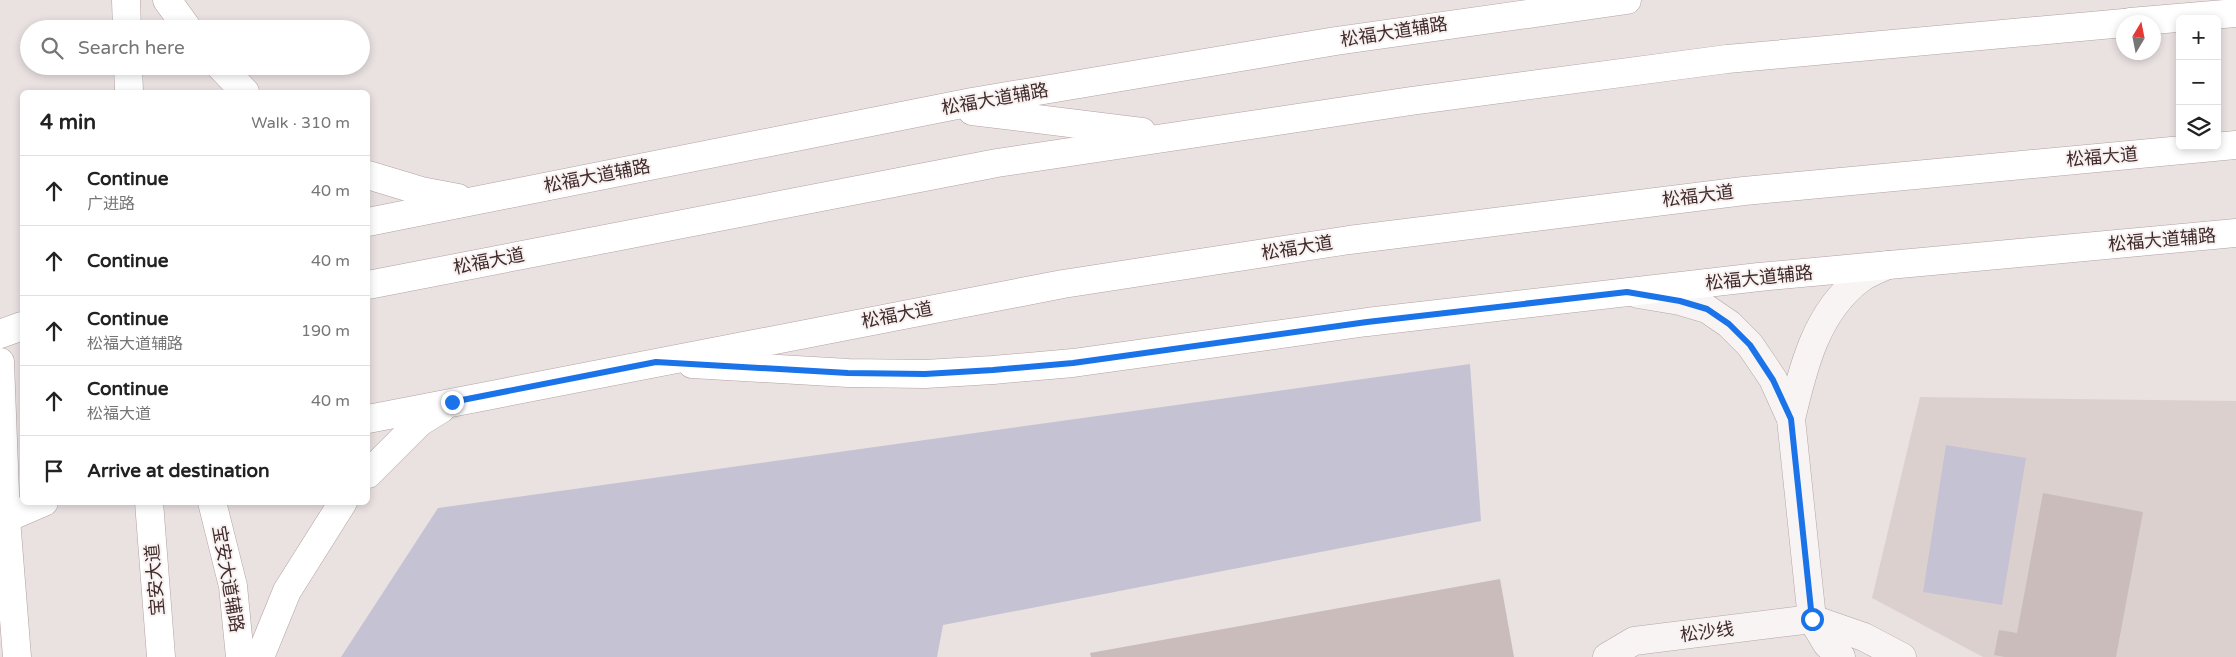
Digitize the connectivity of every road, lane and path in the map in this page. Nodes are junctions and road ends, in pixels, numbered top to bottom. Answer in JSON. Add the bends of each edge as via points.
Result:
{"nodes":[{"id":1,"x":126,"y":0,"type":"edge"},
{"id":2,"x":167,"y":0,"type":"edge"},
{"id":3,"x":1627,"y":0,"type":"edge"},
{"id":4,"x":2236,"y":13,"type":"edge"},
{"id":5,"x":2161,"y":19,"type":"edge"},
{"id":6,"x":127,"y":20,"type":"edge"},
{"id":7,"x":181,"y":20,"type":"edge"},
{"id":8,"x":2116,"y":24,"type":"edge"},
{"id":9,"x":128,"y":75,"type":"edge"},
{"id":10,"x":229,"y":75,"type":"edge"},
{"id":11,"x":129,"y":90,"type":"edge"},
{"id":12,"x":243,"y":90,"type":"edge"},
{"id":13,"x":942,"y":108,"type":"junction"},
{"id":14,"x":1201,"y":133,"type":"junction"},
{"id":15,"x":2236,"y":144,"type":"edge"},
{"id":16,"x":370,"y":176,"type":"edge"},
{"id":17,"x":482,"y":199,"type":"junction"},
{"id":18,"x":370,"y":222,"type":"edge"},
{"id":19,"x":2236,"y":233,"type":"edge"},
{"id":20,"x":1888,"y":265,"type":"junction"},
{"id":21,"x":370,"y":285,"type":"edge"},
{"id":22,"x":1627,"y":292,"type":"junction"},
{"id":23,"x":20,"y":327,"type":"edge"},
{"id":24,"x":20,"y":331,"type":"edge"},
{"id":25,"x":0,"y":334,"type":"edge"},
{"id":26,"x":0,"y":362,"type":"edge"},
{"id":27,"x":656,"y":362,"type":"junction"},
{"id":28,"x":452,"y":402,"type":"junction"},
{"id":29,"x":370,"y":418,"type":"edge"},
{"id":30,"x":1791,"y":419,"type":"junction"},
{"id":31,"x":370,"y":472,"type":"edge"},
{"id":32,"x":9,"y":483,"type":"edge"},
{"id":33,"x":37,"y":505,"type":"edge"},
{"id":34,"x":149,"y":505,"type":"edge"},
{"id":35,"x":213,"y":505,"type":"edge"},
{"id":36,"x":341,"y":505,"type":"edge"},
{"id":37,"x":3,"y":520,"type":"edge"},
{"id":38,"x":1812,"y":619,"type":"junction"},
{"id":39,"x":17,"y":657,"type":"edge"},
{"id":40,"x":161,"y":657,"type":"edge"},
{"id":41,"x":240,"y":657,"type":"edge"},
{"id":42,"x":260,"y":657,"type":"edge"},
{"id":43,"x":1607,"y":657,"type":"edge"},
{"id":44,"x":1841,"y":657,"type":"edge"},
{"id":45,"x":1902,"y":657,"type":"edge"}],
"edges":[{"from":1,"to":6,"type":"main road"},
{"from":2,"to":7,"type":"main road"},
{"from":3,"to":13,"type":"main road","name":"松福大道辅路","via":[[1336,41]]},
{"from":4,"to":5,"type":"main road"},
{"from":8,"to":14,"type":"main road","name":"松福大道","via":[[1728,59]]},
{"from":9,"to":11,"type":"main road"},
{"from":10,"to":12,"type":"main road"},
{"from":13,"to":14,"type":"main road","via":[[1135,132]]},
{"from":13,"to":17,"type":"main road","name":"松福大道辅路"},
{"from":14,"to":21,"type":"main road","name":"松福大道","via":[[997,163]]},
{"from":15,"to":27,"type":"main road","name":"松福大道","via":[[1734,192],[1358,239],[1063,284]]},
{"from":16,"to":17,"type":"main road","via":[[444,196]]},
{"from":17,"to":18,"type":"main road","name":"松福大道辅路"},
{"from":19,"to":20,"type":"main road","name":"松福大道辅路"},
{"from":20,"to":22,"type":"main road","name":"松福大道辅路"},
{"from":20,"to":30,"type":"street","via":[[1861,278],[1824,319],[1801,378]]},
{"from":22,"to":27,"type":"main road","name":"松福大道辅路","via":[[1367,322],[1073,363],[993,370],[925,374],[848,373]]},
{"from":22,"to":30,"type":"street","via":[[1707,309],[1729,324],[1750,345],[1773,380]]},
{"from":23,"to":25,"type":"main road"},
{"from":24,"to":25,"type":"main road"},
{"from":26,"to":32,"type":"main road"},
{"from":27,"to":28,"type":"main road","name":"松福大道"},
{"from":28,"to":29,"type":"main road","name":"松福大道"},
{"from":28,"to":31,"type":"main road","via":[[420,422]]},
{"from":30,"to":38,"type":"street"},
{"from":32,"to":37,"type":"main road"},
{"from":33,"to":37,"type":"main road"},
{"from":34,"to":40,"type":"main road","name":"宝安大道"},
{"from":35,"to":41,"type":"main road","name":"宝安大道辅路","via":[[233,586]]},
{"from":36,"to":42,"type":"main road","via":[[287,591]]},
{"from":37,"to":39,"type":"main road"},
{"from":38,"to":43,"type":"street","name":"松沙线","via":[[1634,641]]},
{"from":38,"to":44,"type":"street","via":[[1827,644]]},
{"from":38,"to":45,"type":"street","via":[[1864,637]]}]}
